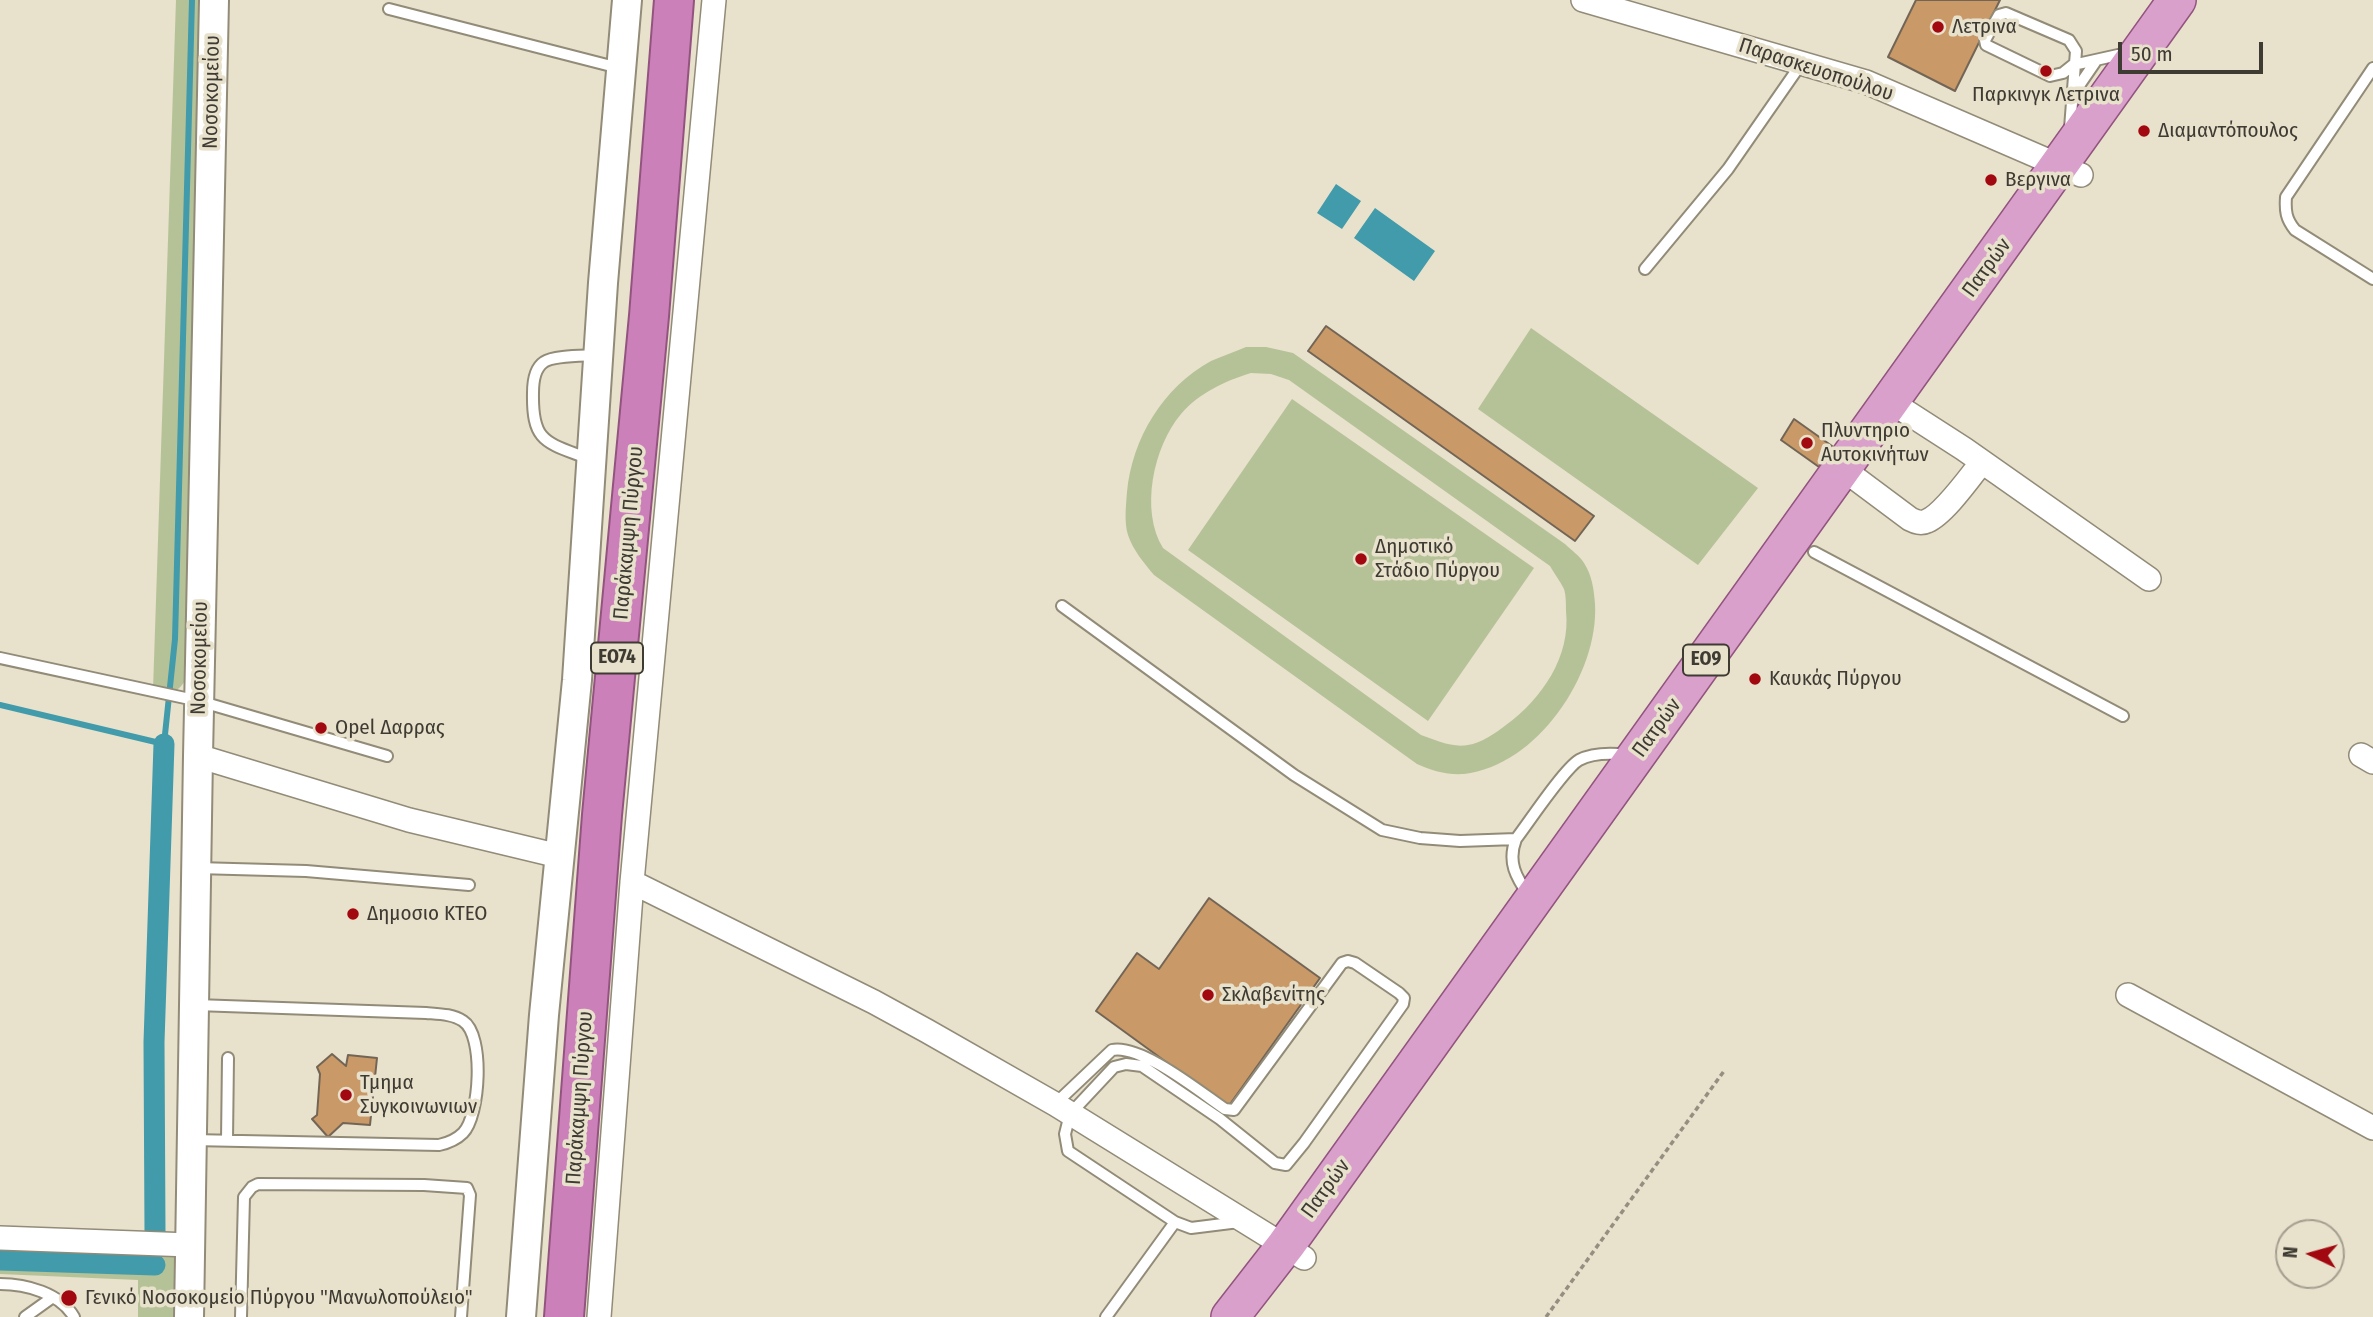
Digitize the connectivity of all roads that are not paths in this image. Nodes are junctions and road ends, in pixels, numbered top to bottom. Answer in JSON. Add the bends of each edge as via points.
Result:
{"nodes":[{"id":1,"x":215,"y":0,"type":"edge"},
{"id":2,"x":627,"y":0,"type":"edge"},
{"id":3,"x":674,"y":0,"type":"edge"},
{"id":4,"x":714,"y":0,"type":"edge"},
{"id":5,"x":1583,"y":0,"type":"edge"},
{"id":6,"x":2177,"y":0,"type":"edge"},
{"id":7,"x":2202,"y":0,"type":"edge"},
{"id":8,"x":389,"y":9,"type":"dead end"},
{"id":9,"x":2145,"y":55,"type":"junction"},
{"id":10,"x":2095,"y":61,"type":"junction"},
{"id":11,"x":1801,"y":64,"type":"junction"},
{"id":12,"x":2073,"y":65,"type":"junction"},
{"id":13,"x":2373,"y":68,"type":"edge"},
{"id":14,"x":622,"y":69,"type":"junction"},
{"id":15,"x":2074,"y":94,"type":"junction"},
{"id":16,"x":2075,"y":160,"type":"junction"},
{"id":17,"x":1645,"y":269,"type":"dead end"},
{"id":18,"x":2373,"y":279,"type":"edge"},
{"id":19,"x":598,"y":355,"type":"junction"},
{"id":20,"x":1902,"y":408,"type":"junction"},
{"id":21,"x":591,"y":460,"type":"junction"},
{"id":22,"x":1982,"y":462,"type":"junction"},
{"id":23,"x":1852,"y":477,"type":"junction"},
{"id":24,"x":1814,"y":552,"type":"junction"},
{"id":25,"x":2149,"y":579,"type":"dead end"},
{"id":26,"x":1062,"y":606,"type":"dead end"},
{"id":27,"x":0,"y":658,"type":"edge"},
{"id":28,"x":189,"y":699,"type":"junction"},
{"id":29,"x":2123,"y":716,"type":"dead end"},
{"id":30,"x":198,"y":756,"type":"junction"},
{"id":31,"x":387,"y":756,"type":"dead end"},
{"id":32,"x":1637,"y":756,"type":"junction"},
{"id":33,"x":1516,"y":839,"type":"junction"},
{"id":34,"x":559,"y":856,"type":"junction"},
{"id":35,"x":197,"y":868,"type":"junction"},
{"id":36,"x":632,"y":882,"type":"junction"},
{"id":37,"x":468,"y":885,"type":"dead end"},
{"id":38,"x":1532,"y":902,"type":"junction"},
{"id":39,"x":2128,"y":995,"type":"dead end"},
{"id":40,"x":194,"y":1005,"type":"junction"},
{"id":41,"x":1471,"y":1006,"type":"junction"},
{"id":42,"x":228,"y":1058,"type":"dead end"},
{"id":43,"x":1063,"y":1109,"type":"junction"},
{"id":44,"x":2373,"y":1128,"type":"edge"},
{"id":45,"x":192,"y":1140,"type":"junction"},
{"id":46,"x":227,"y":1140,"type":"junction"},
{"id":47,"x":1246,"y":1220,"type":"junction"},
{"id":48,"x":1175,"y":1222,"type":"junction"},
{"id":49,"x":0,"y":1238,"type":"edge"},
{"id":50,"x":190,"y":1245,"type":"junction"},
{"id":51,"x":1295,"y":1251,"type":"junction"},
{"id":52,"x":0,"y":1284,"type":"edge"},
{"id":53,"x":53,"y":1297,"type":"junction"},
{"id":54,"x":25,"y":1317,"type":"edge"},
{"id":55,"x":74,"y":1317,"type":"edge"},
{"id":56,"x":189,"y":1317,"type":"edge"},
{"id":57,"x":241,"y":1317,"type":"edge"},
{"id":58,"x":461,"y":1317,"type":"edge"},
{"id":59,"x":521,"y":1317,"type":"edge"},
{"id":60,"x":564,"y":1317,"type":"edge"},
{"id":61,"x":598,"y":1317,"type":"edge"},
{"id":62,"x":1106,"y":1317,"type":"edge"},
{"id":63,"x":1230,"y":1317,"type":"edge"},
{"id":64,"x":1258,"y":1317,"type":"edge"}],
"edges":[{"from":1,"to":28,"type":"street","name":"Νοσοκομείου"},
{"from":2,"to":14,"type":"street"},
{"from":3,"to":60,"type":"highway","name":"Παράκαμψη Πύργου","number":"ΕΟ74","via":[[602,815]]},
{"from":4,"to":36,"type":"street"},
{"from":5,"to":11,"type":"street","name":"Παρασκευοπούλου"},
{"from":6,"to":9,"type":"main road","name":"Πατρών","number":"ΕΟ9"},
{"from":7,"to":16,"type":"main road","name":"Πατρών","number":"ΕΟ9"},
{"from":8,"to":14,"type":"lane"},
{"from":9,"to":10,"type":"lane","via":[[2128,52]]},
{"from":9,"to":16,"type":"main road","name":"Πατρών","number":"ΕΟ9"},
{"from":10,"to":12,"type":"lane"},
{"from":10,"to":15,"type":"lane"},
{"from":11,"to":16,"type":"street","name":"Παρασκευοπούλου","via":[[1866,82]]},
{"from":11,"to":17,"type":"lane","via":[[1728,169]]},
{"from":12,"to":12,"type":"lane","via":[[2050,76],[1990,48],[1985,40],[1999,15],[2006,13],[2069,40],[2076,51]]},
{"from":12,"to":15,"type":"lane"},
{"from":13,"to":18,"type":"lane","via":[[2286,197],[2285,212],[2295,230]]},
{"from":14,"to":19,"type":"street"},
{"from":15,"to":16,"type":"lane","via":[[2070,125]]},
{"from":16,"to":20,"type":"main road","name":"Πατρών","number":"ΕΟ9"},
{"from":19,"to":21,"type":"street"},
{"from":19,"to":21,"type":"lane","via":[[544,362],[533,385],[533,416],[542,438]]},
{"from":20,"to":22,"type":"street"},
{"from":20,"to":23,"type":"main road","name":"Πατρών","number":"ΕΟ9"},
{"from":21,"to":34,"type":"street","via":[[577,680]]},
{"from":22,"to":23,"type":"street","via":[[1952,499],[1925,522],[1910,519]]},
{"from":22,"to":25,"type":"street"},
{"from":23,"to":24,"type":"main road","name":"Πατρών","number":"ΕΟ9"},
{"from":23,"to":32,"type":"main road","name":"Πατρών","number":"ΕΟ9"},
{"from":24,"to":29,"type":"lane"},
{"from":24,"to":41,"type":"main road","name":"Πατρών","number":"ΕΟ9"},
{"from":26,"to":33,"type":"lane","via":[[1294,775],[1382,830],[1460,841]]},
{"from":27,"to":28,"type":"lane"},
{"from":28,"to":30,"type":"street","name":"Νοσοκομείου"},
{"from":28,"to":31,"type":"lane"},
{"from":30,"to":34,"type":"street","via":[[410,820]]},
{"from":30,"to":35,"type":"street","name":"Νοσοκομείου"},
{"from":32,"to":33,"type":"lane","via":[[1592,755],[1573,765]]},
{"from":32,"to":38,"type":"main road","name":"Πατρών","number":"ΕΟ9"},
{"from":33,"to":38,"type":"lane","via":[[1513,867]]},
{"from":34,"to":59,"type":"street"},
{"from":35,"to":37,"type":"lane","via":[[306,870]]},
{"from":35,"to":40,"type":"street","name":"Νοσοκομείου"},
{"from":36,"to":43,"type":"street","via":[[874,1002]]},
{"from":36,"to":61,"type":"street"},
{"from":38,"to":41,"type":"main road","name":"Πατρών","number":"ΕΟ9"},
{"from":39,"to":44,"type":"street"},
{"from":40,"to":45,"type":"street","name":"Νοσοκομείου"},
{"from":40,"to":46,"type":"lane","via":[[426,1013],[464,1021],[472,1030],[478,1061],[474,1109],[465,1132],[453,1141],[439,1146]]},
{"from":41,"to":51,"type":"main road","name":"Πατρών","number":"ΕΟ9"},
{"from":42,"to":46,"type":"lane"},
{"from":43,"to":43,"type":"lane","via":[[1114,1067],[1142,1066],[1275,1163],[1286,1165],[1404,998],[1355,963],[1342,963],[1232,1111],[1149,1058],[1120,1048],[1112,1050]]},
{"from":43,"to":47,"type":"street"},
{"from":43,"to":48,"type":"lane","via":[[1068,1151]]},
{"from":45,"to":46,"type":"lane"},
{"from":45,"to":50,"type":"street","name":"Νοσοκομείου"},
{"from":47,"to":48,"type":"lane","via":[[1191,1228]]},
{"from":47,"to":51,"type":"street"},
{"from":48,"to":62,"type":"lane"},
{"from":49,"to":50,"type":"street"},
{"from":50,"to":56,"type":"street","name":"Νοσοκομείου"},
{"from":51,"to":63,"type":"main road","name":"Πατρών","number":"ΕΟ9"},
{"from":51,"to":64,"type":"main road","name":"Πατρών","number":"ΕΟ9"},
{"from":52,"to":53,"type":"lane","via":[[32,1288]]},
{"from":53,"to":54,"type":"lane"},
{"from":53,"to":55,"type":"lane"},
{"from":57,"to":58,"type":"lane","via":[[244,1197],[258,1184],[467,1188]]}]}
